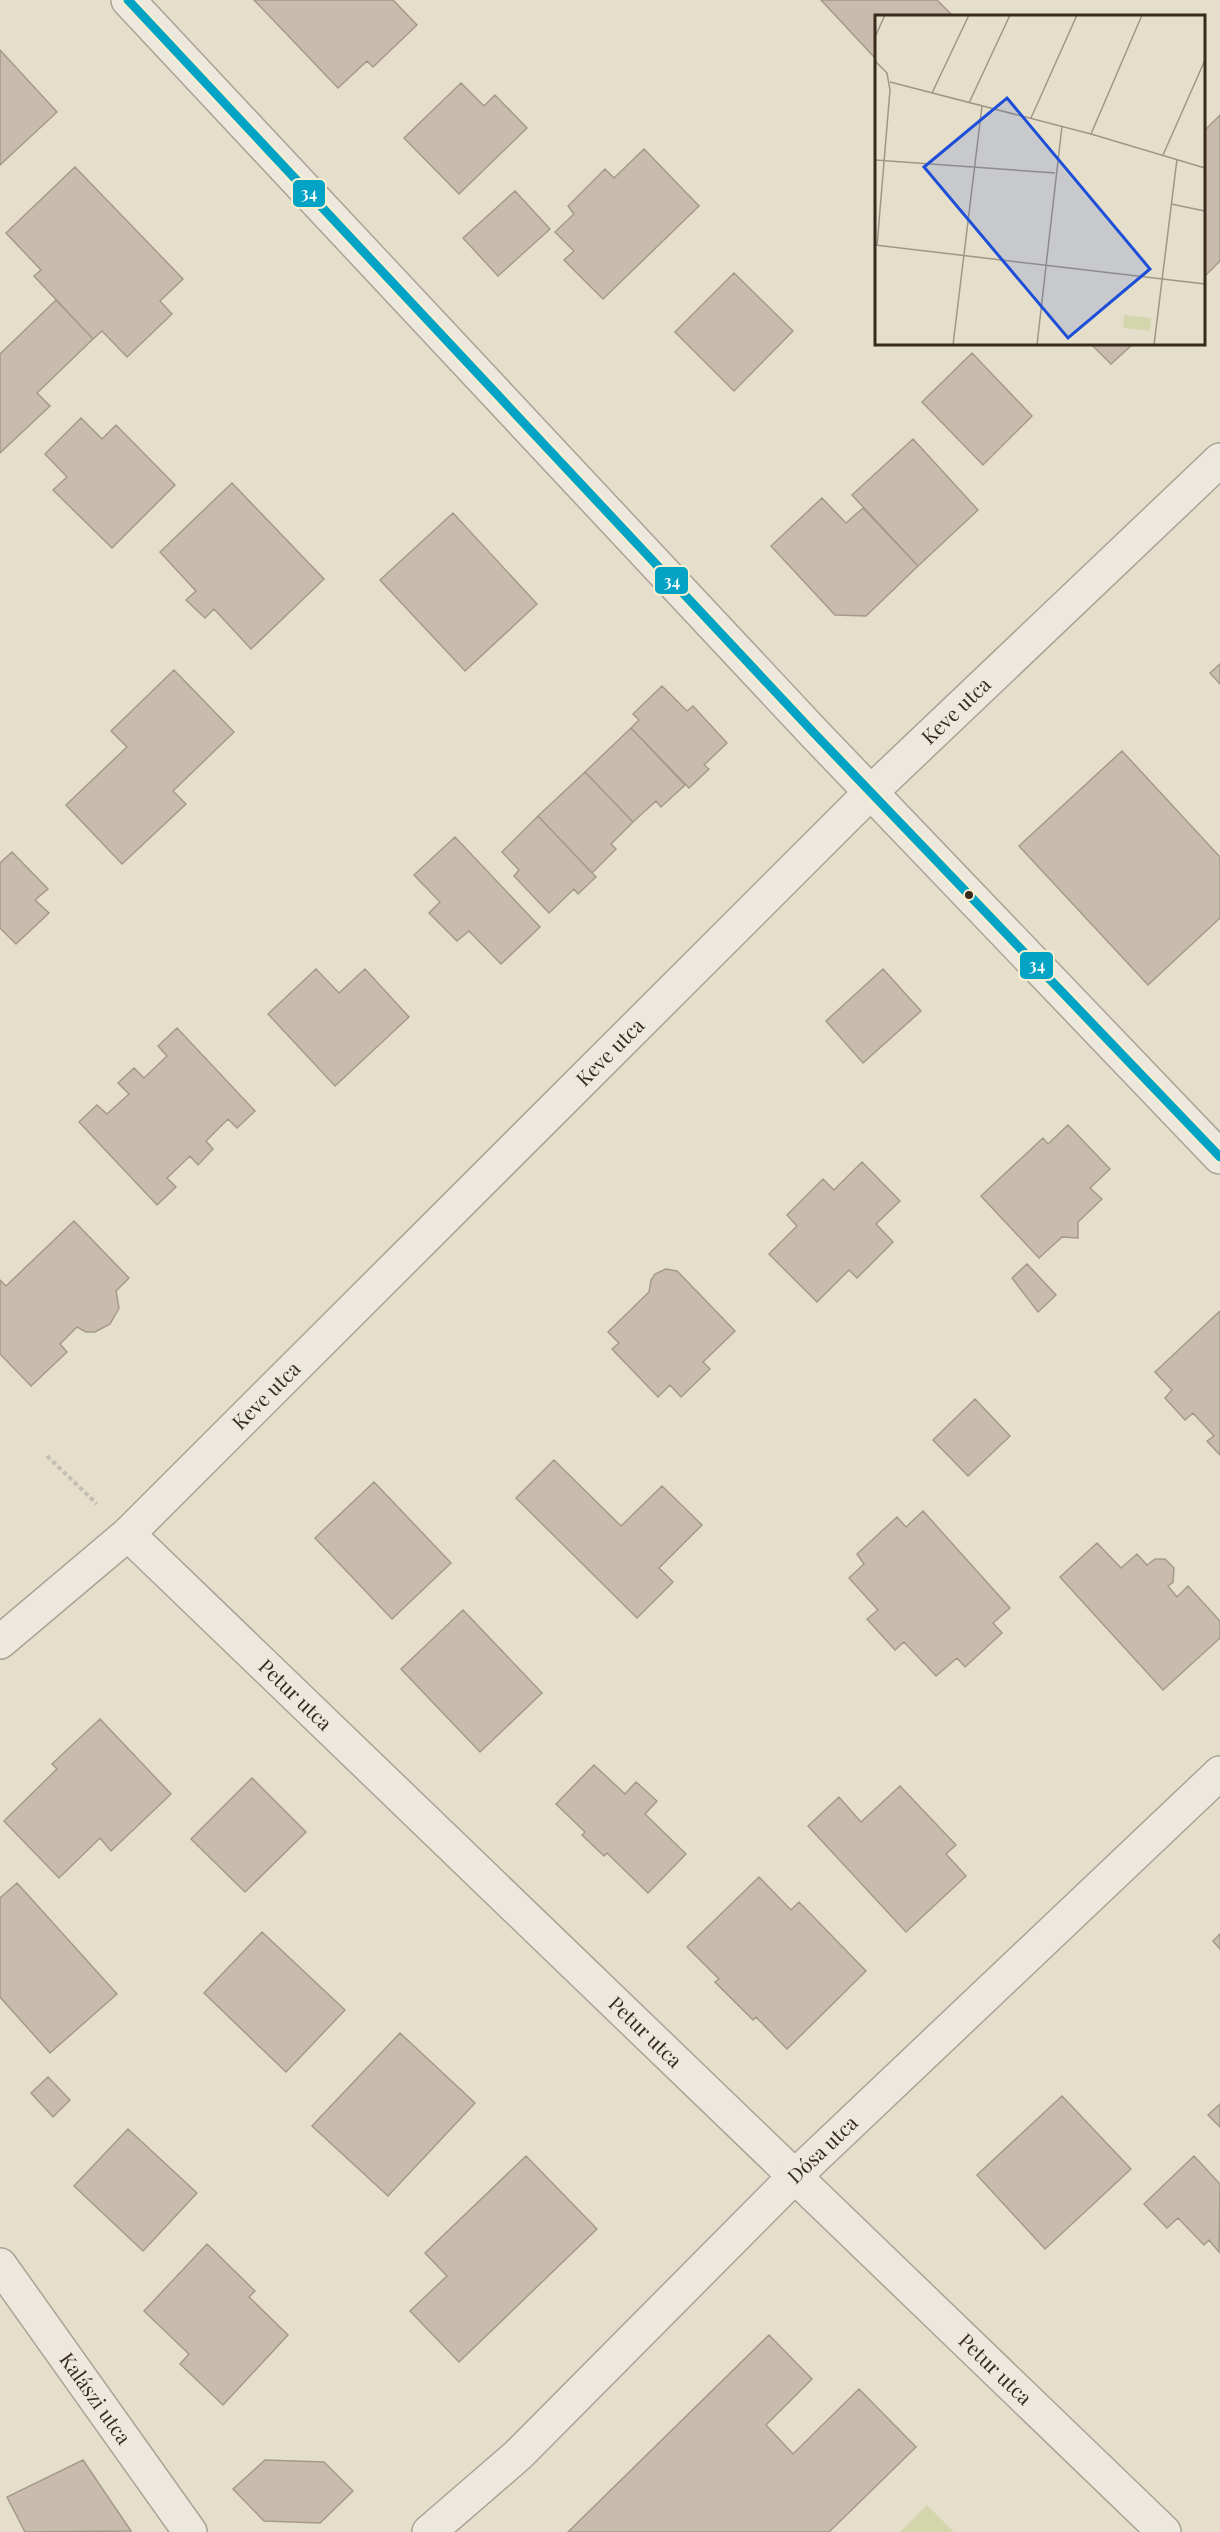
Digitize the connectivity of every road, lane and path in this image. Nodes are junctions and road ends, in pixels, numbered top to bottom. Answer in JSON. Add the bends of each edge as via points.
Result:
{"nodes":[{"id":1,"x":128,"y":0,"type":"edge"},
{"id":2,"x":1220,"y":460,"type":"edge"},
{"id":3,"x":871,"y":792,"type":"junction"},
{"id":4,"x":1220,"y":1157,"type":"edge"},
{"id":5,"x":47,"y":1456,"type":"dead end"},
{"id":6,"x":128,"y":1534,"type":"junction"},
{"id":7,"x":0,"y":1642,"type":"edge"},
{"id":8,"x":1220,"y":1773,"type":"edge"},
{"id":9,"x":795,"y":2176,"type":"junction"},
{"id":10,"x":0,"y":2265,"type":"edge"},
{"id":11,"x":190,"y":2532,"type":"edge"},
{"id":12,"x":429,"y":2532,"type":"edge"},
{"id":13,"x":1164,"y":2532,"type":"edge"}],
"edges":[{"from":1,"to":3,"type":"street"},
{"from":2,"to":3,"type":"street","name":"Keve utca"},
{"from":3,"to":4,"type":"street"},
{"from":3,"to":6,"type":"street","name":"Keve utca"},
{"from":5,"to":6,"type":"path"},
{"from":6,"to":7,"type":"street","name":"Keve utca"},
{"from":6,"to":9,"type":"street","name":"Petur utca"},
{"from":8,"to":9,"type":"street","name":"Dósa utca"},
{"from":9,"to":12,"type":"street","name":"Dósa utca","via":[[518,2455]]},
{"from":9,"to":13,"type":"street","name":"Petur utca"},
{"from":10,"to":11,"type":"street","name":"Kalászi utca"}]}
